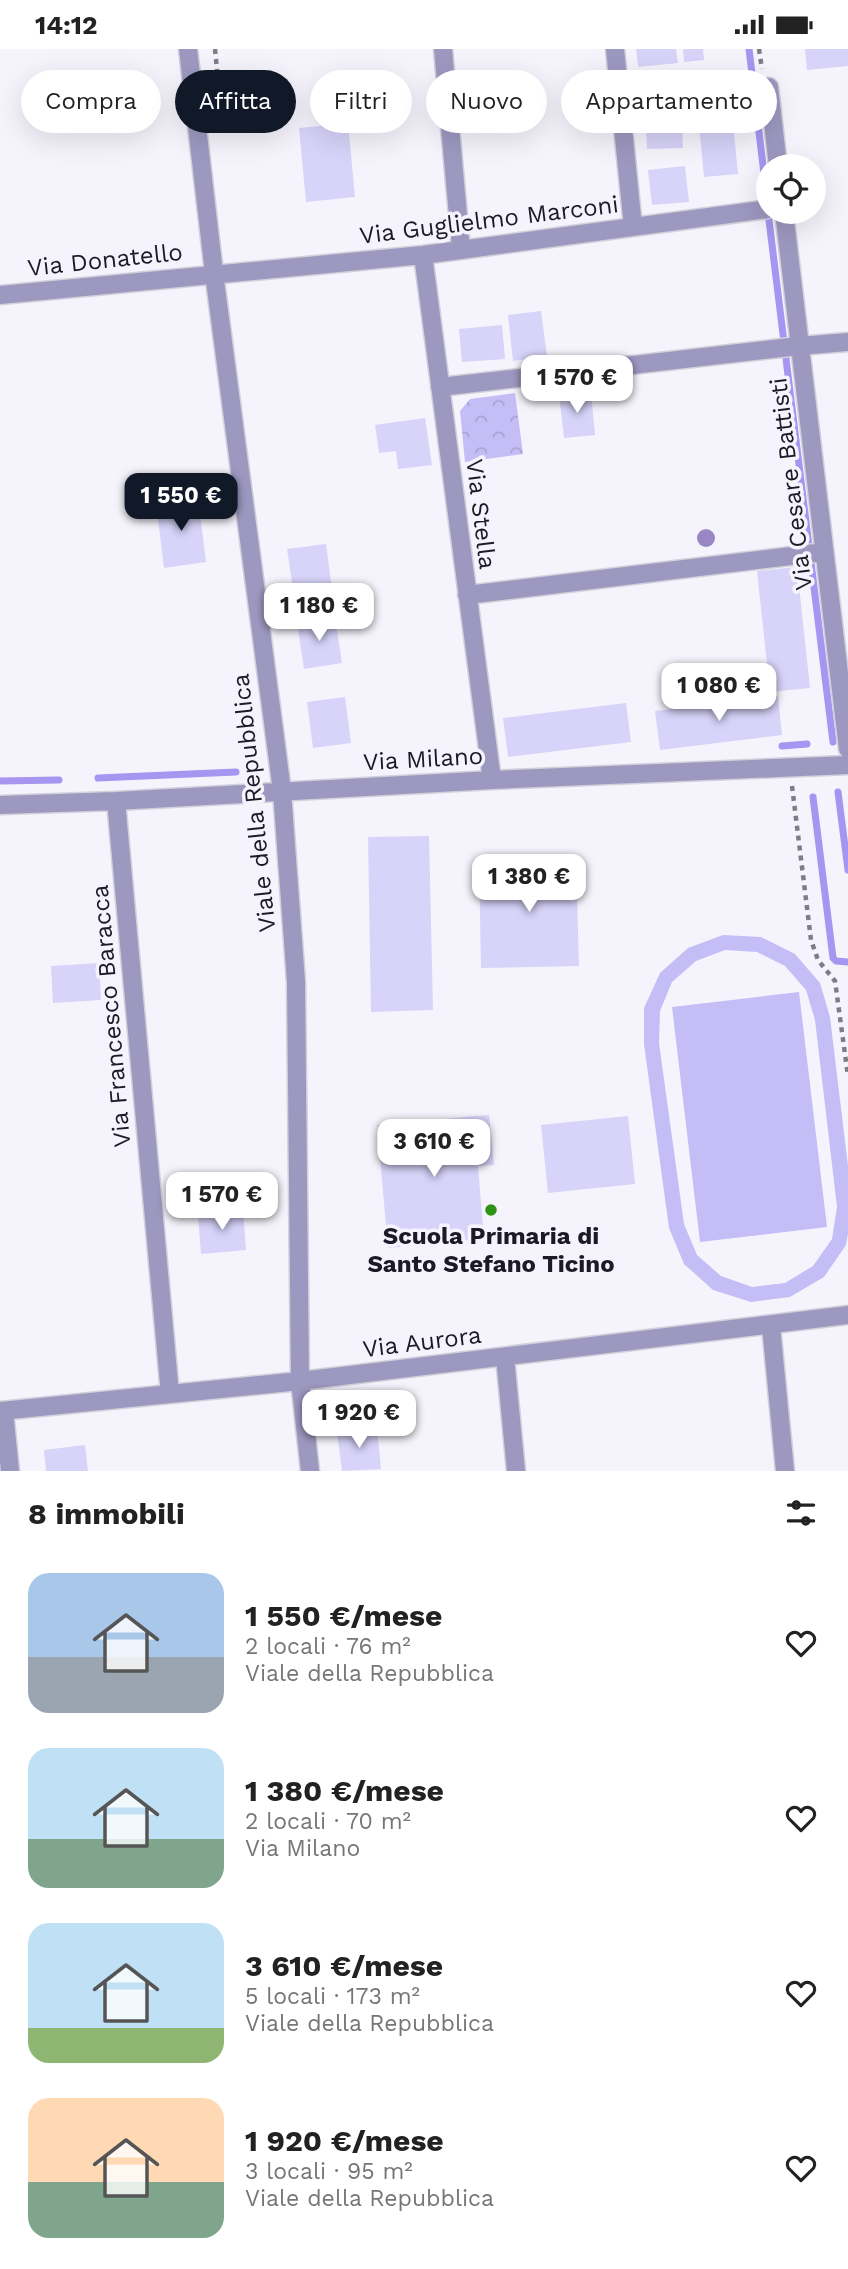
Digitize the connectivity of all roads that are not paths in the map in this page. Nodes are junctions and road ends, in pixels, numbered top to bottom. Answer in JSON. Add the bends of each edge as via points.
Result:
{"nodes":[{"id":1,"x":188,"y":49,"type":"edge"},
{"id":2,"x":443,"y":49,"type":"edge"},
{"id":3,"x":615,"y":49,"type":"edge"},
{"id":4,"x":774,"y":133,"type":"edge"},
{"id":5,"x":777,"y":154,"type":"edge"},
{"id":6,"x":756,"y":211,"type":"edge"},
{"id":7,"x":785,"y":224,"type":"edge"},
{"id":8,"x":633,"y":227,"type":"junction"},
{"id":9,"x":461,"y":249,"type":"junction"},
{"id":10,"x":423,"y":255,"type":"junction"},
{"id":11,"x":214,"y":273,"type":"junction"},
{"id":12,"x":0,"y":295,"type":"edge"},
{"id":13,"x":848,"y":342,"type":"edge"},
{"id":14,"x":790,"y":347,"type":"junction"},
{"id":15,"x":440,"y":387,"type":"junction"},
{"id":16,"x":821,"y":553,"type":"junction"},
{"id":17,"x":467,"y":595,"type":"junction"},
{"id":18,"x":848,"y":749,"type":"edge"},
{"id":19,"x":848,"y":765,"type":"edge"},
{"id":20,"x":492,"y":780,"type":"junction"},
{"id":21,"x":282,"y":791,"type":"junction"},
{"id":22,"x":116,"y":801,"type":"junction"},
{"id":23,"x":0,"y":805,"type":"edge"},
{"id":24,"x":848,"y":1315,"type":"edge"},
{"id":25,"x":771,"y":1326,"type":"junction"},
{"id":26,"x":505,"y":1357,"type":"junction"},
{"id":27,"x":300,"y":1381,"type":"junction"},
{"id":28,"x":170,"y":1394,"type":"junction"},
{"id":29,"x":2,"y":1411,"type":"edge"},
{"id":30,"x":10,"y":1471,"type":"edge"},
{"id":31,"x":310,"y":1471,"type":"edge"},
{"id":32,"x":516,"y":1471,"type":"edge"},
{"id":33,"x":785,"y":1471,"type":"edge"}],
"edges":[{"from":1,"to":11,"type":"street","name":"Viale della Repubblica"},
{"from":2,"to":9,"type":"street"},
{"from":3,"to":8,"type":"street"},
{"from":4,"to":5,"type":"street"},
{"from":6,"to":8,"type":"street","name":"Via Guglielmo Marconi"},
{"from":7,"to":14,"type":"street","name":"Via Cesare Battisti"},
{"from":8,"to":9,"type":"street","name":"Via Guglielmo Marconi"},
{"from":9,"to":10,"type":"street","name":"Via Guglielmo Marconi"},
{"from":10,"to":11,"type":"street","name":"Via Guglielmo Marconi"},
{"from":10,"to":15,"type":"street","name":"Via Stella"},
{"from":11,"to":12,"type":"street","name":"Via Donatello"},
{"from":11,"to":21,"type":"street","name":"Viale della Repubblica"},
{"from":13,"to":14,"type":"street"},
{"from":14,"to":15,"type":"street"},
{"from":14,"to":16,"type":"street","name":"Via Cesare Battisti"},
{"from":15,"to":17,"type":"street","name":"Via Stella"},
{"from":16,"to":17,"type":"street"},
{"from":16,"to":18,"type":"street","name":"Via Cesare Battisti"},
{"from":17,"to":20,"type":"street","name":"Via Stella"},
{"from":19,"to":20,"type":"street","name":"Via Milano"},
{"from":20,"to":21,"type":"street","name":"Via Milano"},
{"from":21,"to":22,"type":"street","name":"Via Milano"},
{"from":21,"to":27,"type":"street","name":"Viale della Repubblica","via":[[296,982]]},
{"from":22,"to":23,"type":"street","name":"Via Milano"},
{"from":22,"to":28,"type":"street","name":"Via Francesco Baracca"},
{"from":24,"to":25,"type":"street","name":"Via Aurora"},
{"from":25,"to":26,"type":"street","name":"Via Aurora"},
{"from":25,"to":33,"type":"street"},
{"from":26,"to":27,"type":"street","name":"Via Aurora"},
{"from":26,"to":32,"type":"street"},
{"from":27,"to":28,"type":"street","name":"Via Aurora"},
{"from":27,"to":31,"type":"street","name":"Viale della Repubblica"},
{"from":28,"to":29,"type":"street","name":"Via Aurora"},
{"from":29,"to":30,"type":"street"}]}
